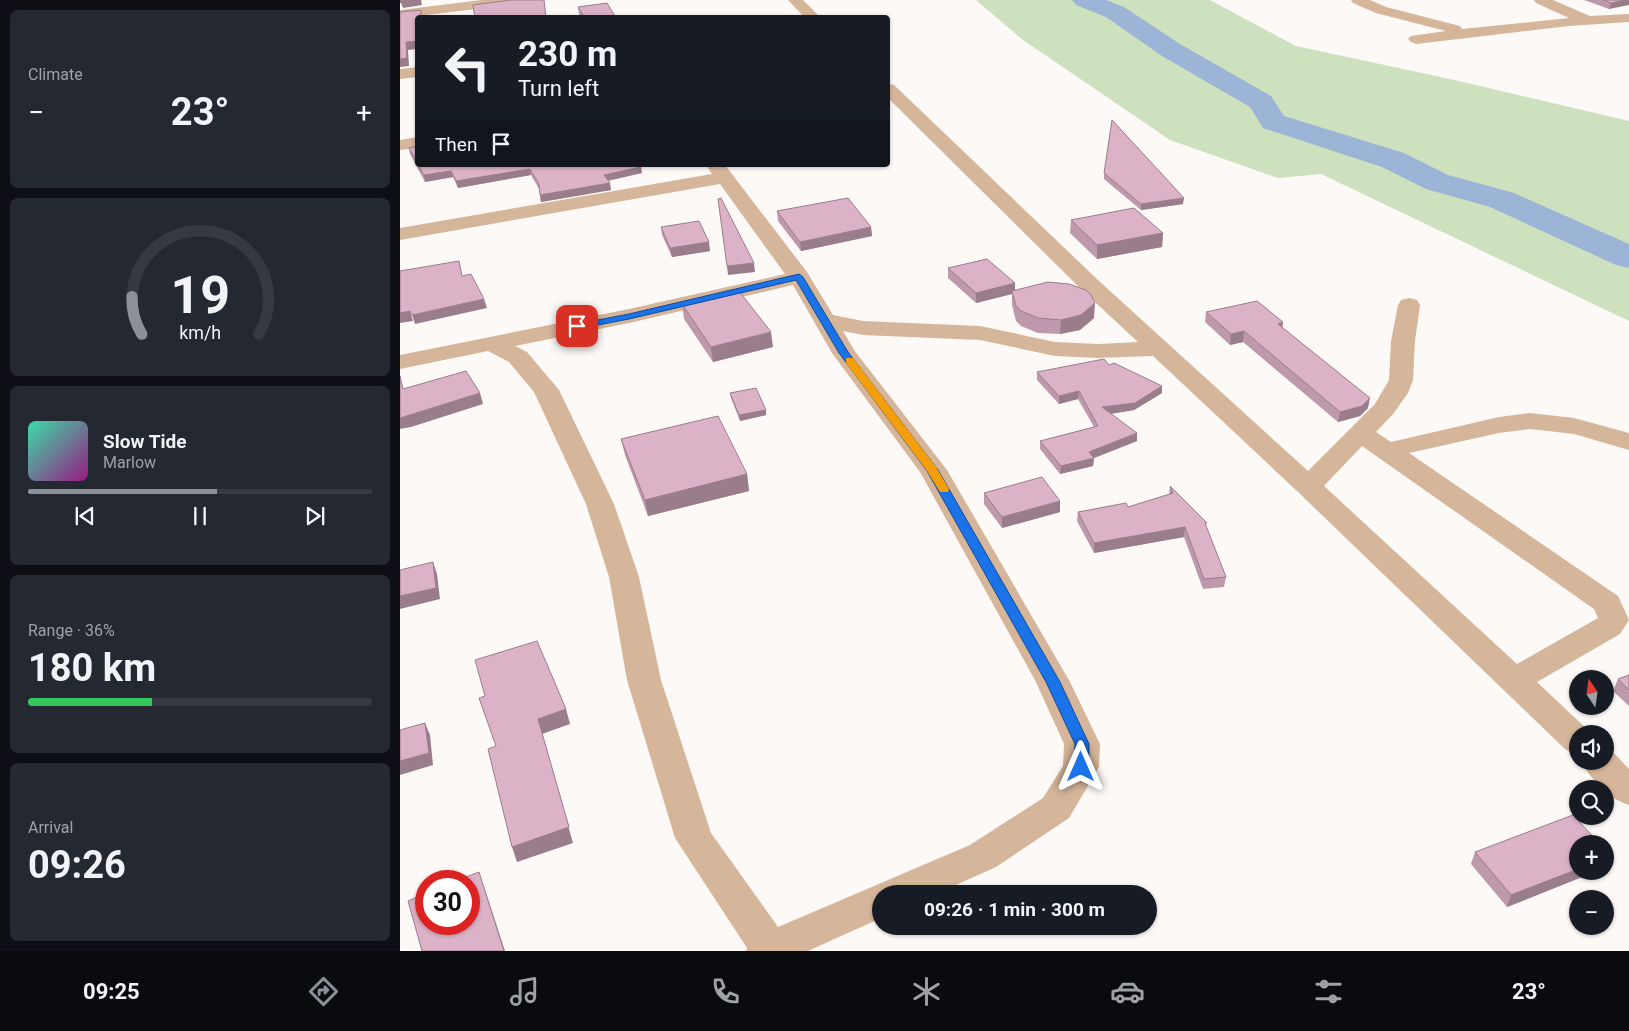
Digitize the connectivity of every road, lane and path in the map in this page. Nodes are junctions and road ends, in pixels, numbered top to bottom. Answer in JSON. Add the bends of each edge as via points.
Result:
{"nodes":[{"id":1,"x":519,"y":0,"type":"edge"},
{"id":2,"x":795,"y":0,"type":"edge"},
{"id":3,"x":1358,"y":0,"type":"edge"},
{"id":4,"x":1541,"y":0,"type":"edge"},
{"id":5,"x":400,"y":14,"type":"edge"},
{"id":6,"x":811,"y":15,"type":"edge"},
{"id":7,"x":1629,"y":18,"type":"edge"},
{"id":8,"x":1588,"y":20,"type":"junction"},
{"id":9,"x":1471,"y":32,"type":"junction"},
{"id":10,"x":1416,"y":39,"type":"dead end"},
{"id":11,"x":415,"y":72,"type":"edge"},
{"id":12,"x":400,"y":74,"type":"edge"},
{"id":13,"x":890,"y":91,"type":"edge"},
{"id":14,"x":415,"y":142,"type":"edge"},
{"id":15,"x":400,"y":145,"type":"edge"},
{"id":16,"x":720,"y":171,"type":"edge"},
{"id":17,"x":400,"y":234,"type":"edge"},
{"id":18,"x":799,"y":277,"type":"junction"},
{"id":19,"x":1409,"y":305,"type":"dead end"},
{"id":20,"x":824,"y":320,"type":"junction"},
{"id":21,"x":490,"y":343,"type":"junction"},
{"id":22,"x":1159,"y":348,"type":"junction"},
{"id":23,"x":400,"y":362,"type":"edge"},
{"id":24,"x":1360,"y":434,"type":"junction"},
{"id":25,"x":1629,"y":442,"type":"edge"},
{"id":26,"x":1385,"y":451,"type":"junction"},
{"id":27,"x":1308,"y":486,"type":"junction"},
{"id":28,"x":1515,"y":680,"type":"junction"},
{"id":29,"x":1569,"y":732,"type":"edge"},
{"id":30,"x":1608,"y":770,"type":"edge"},
{"id":31,"x":1629,"y":791,"type":"edge"},
{"id":32,"x":917,"y":885,"type":"edge"},
{"id":33,"x":872,"y":904,"type":"edge"},
{"id":34,"x":768,"y":950,"type":"edge"}],
"edges":[{"from":1,"to":5,"type":"street"},
{"from":2,"to":6,"type":"street"},
{"from":3,"to":9,"type":"street","via":[[1381,10]]},
{"from":4,"to":8,"type":"street"},
{"from":7,"to":8,"type":"street"},
{"from":8,"to":9,"type":"street"},
{"from":9,"to":10,"type":"street"},
{"from":11,"to":12,"type":"street"},
{"from":13,"to":22,"type":"street"},
{"from":14,"to":15,"type":"street"},
{"from":16,"to":17,"type":"street"},
{"from":16,"to":18,"type":"street"},
{"from":18,"to":20,"type":"street"},
{"from":18,"to":21,"type":"street","via":[[629,316]]},
{"from":19,"to":24,"type":"street","via":[[1401,380],[1384,409]]},
{"from":20,"to":22,"type":"street","via":[[863,328],[980,333],[1056,349]]},
{"from":20,"to":32,"type":"street","via":[[844,353],[932,470],[1053,682],[1082,744],[1081,767],[1056,808],[983,856]]},
{"from":21,"to":23,"type":"street"},
{"from":21,"to":34,"type":"street","via":[[518,357],[546,390],[600,504],[624,577],[644,680],[694,838]]},
{"from":22,"to":27,"type":"street"},
{"from":24,"to":26,"type":"street"},
{"from":24,"to":27,"type":"street"},
{"from":25,"to":26,"type":"street","via":[[1574,426],[1530,421]]},
{"from":26,"to":28,"type":"street","via":[[1607,603],[1613,613],[1614,619],[1609,626]]},
{"from":27,"to":28,"type":"street"},
{"from":28,"to":29,"type":"street"},
{"from":30,"to":31,"type":"street"},
{"from":33,"to":34,"type":"street"}]}
